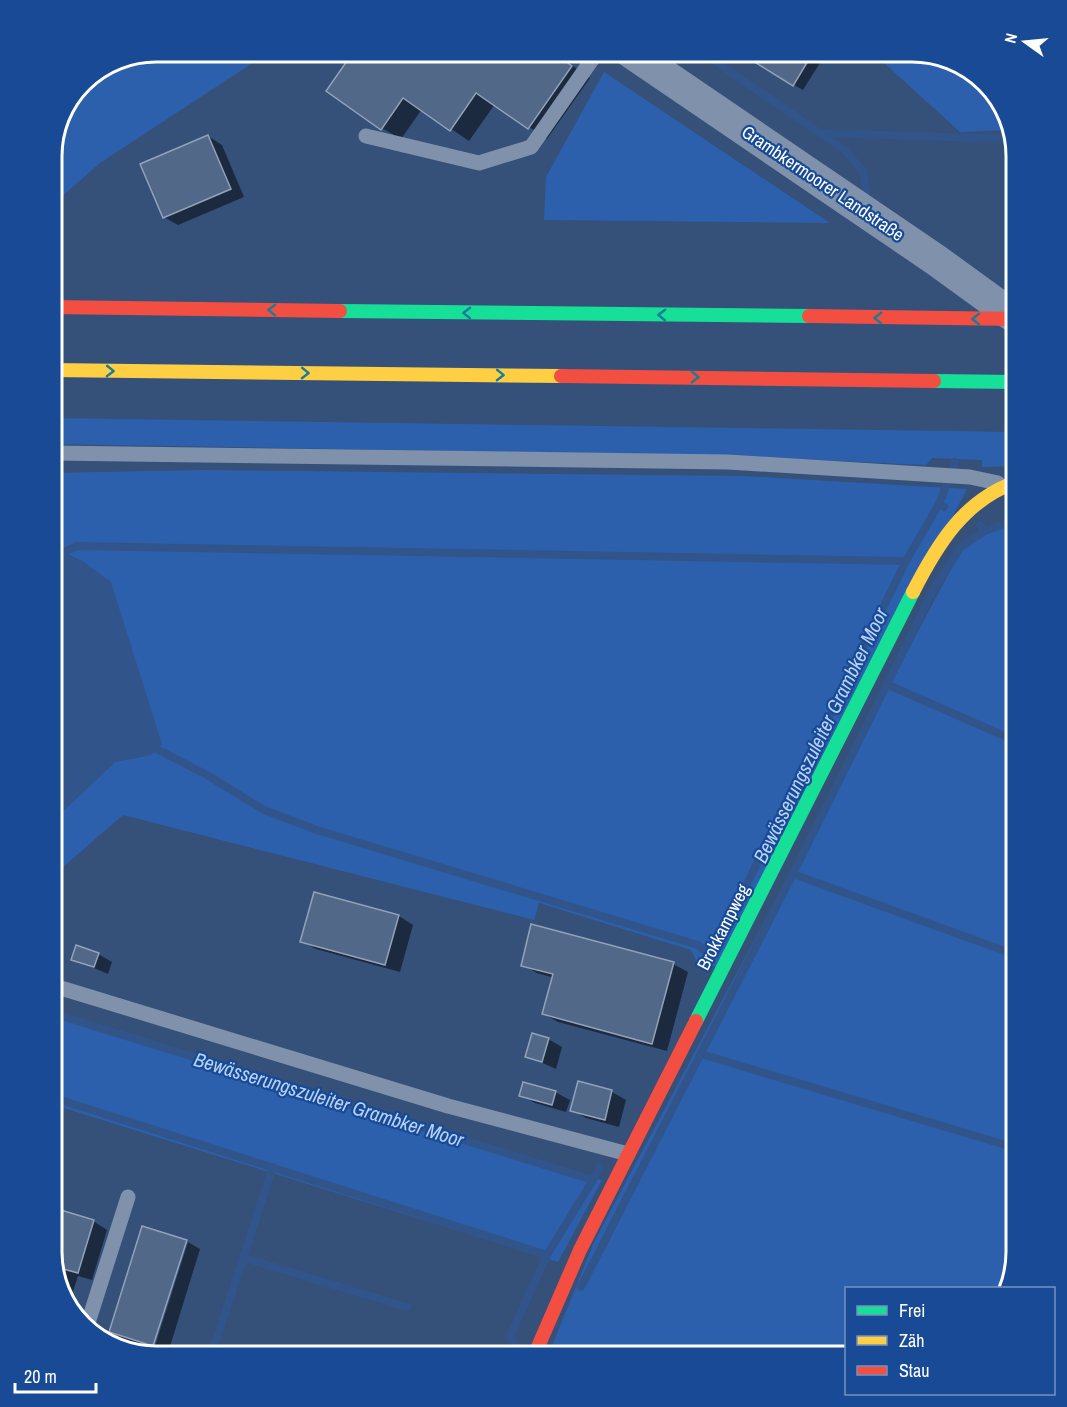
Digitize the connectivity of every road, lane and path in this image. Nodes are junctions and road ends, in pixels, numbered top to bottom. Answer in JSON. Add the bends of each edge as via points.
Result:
{"nodes":[{"id":1,"x":590,"y":62,"type":"edge"},
{"id":2,"x":645,"y":62,"type":"edge"},
{"id":3,"x":366,"y":136,"type":"dead end"},
{"id":4,"x":62,"y":307,"type":"edge"},
{"id":5,"x":1006,"y":311,"type":"edge"},
{"id":6,"x":1006,"y":318,"type":"edge"},
{"id":7,"x":62,"y":370,"type":"edge"},
{"id":8,"x":1006,"y":382,"type":"edge"},
{"id":9,"x":62,"y":453,"type":"edge"},
{"id":10,"x":1006,"y":483,"type":"edge"},
{"id":11,"x":1006,"y":486,"type":"edge"},
{"id":12,"x":62,"y":989,"type":"edge"},
{"id":13,"x":628,"y":1154,"type":"junction"},
{"id":14,"x":128,"y":1197,"type":"dead end"},
{"id":15,"x":90,"y":1318,"type":"edge"},
{"id":16,"x":538,"y":1346,"type":"edge"}],
"edges":[{"from":1,"to":3,"type":"lane","via":[[531,147],[478,162]]},
{"from":2,"to":5,"type":"street","name":"Grambkermoorer Landstraße"},
{"from":6,"to":4,"type":"main road","one_way":true},
{"from":7,"to":8,"type":"main road","one_way":true},
{"from":9,"to":10,"type":"lane","via":[[728,462],[970,477]]},
{"from":11,"to":13,"type":"main road","name":"Brokkampweg","via":[[983,496],[966,510],[949,529],[921,577]]},
{"from":12,"to":13,"type":"lane","via":[[448,1106]]},
{"from":13,"to":16,"type":"main road","name":"Brokkampweg"},
{"from":14,"to":15,"type":"lane"}]}
